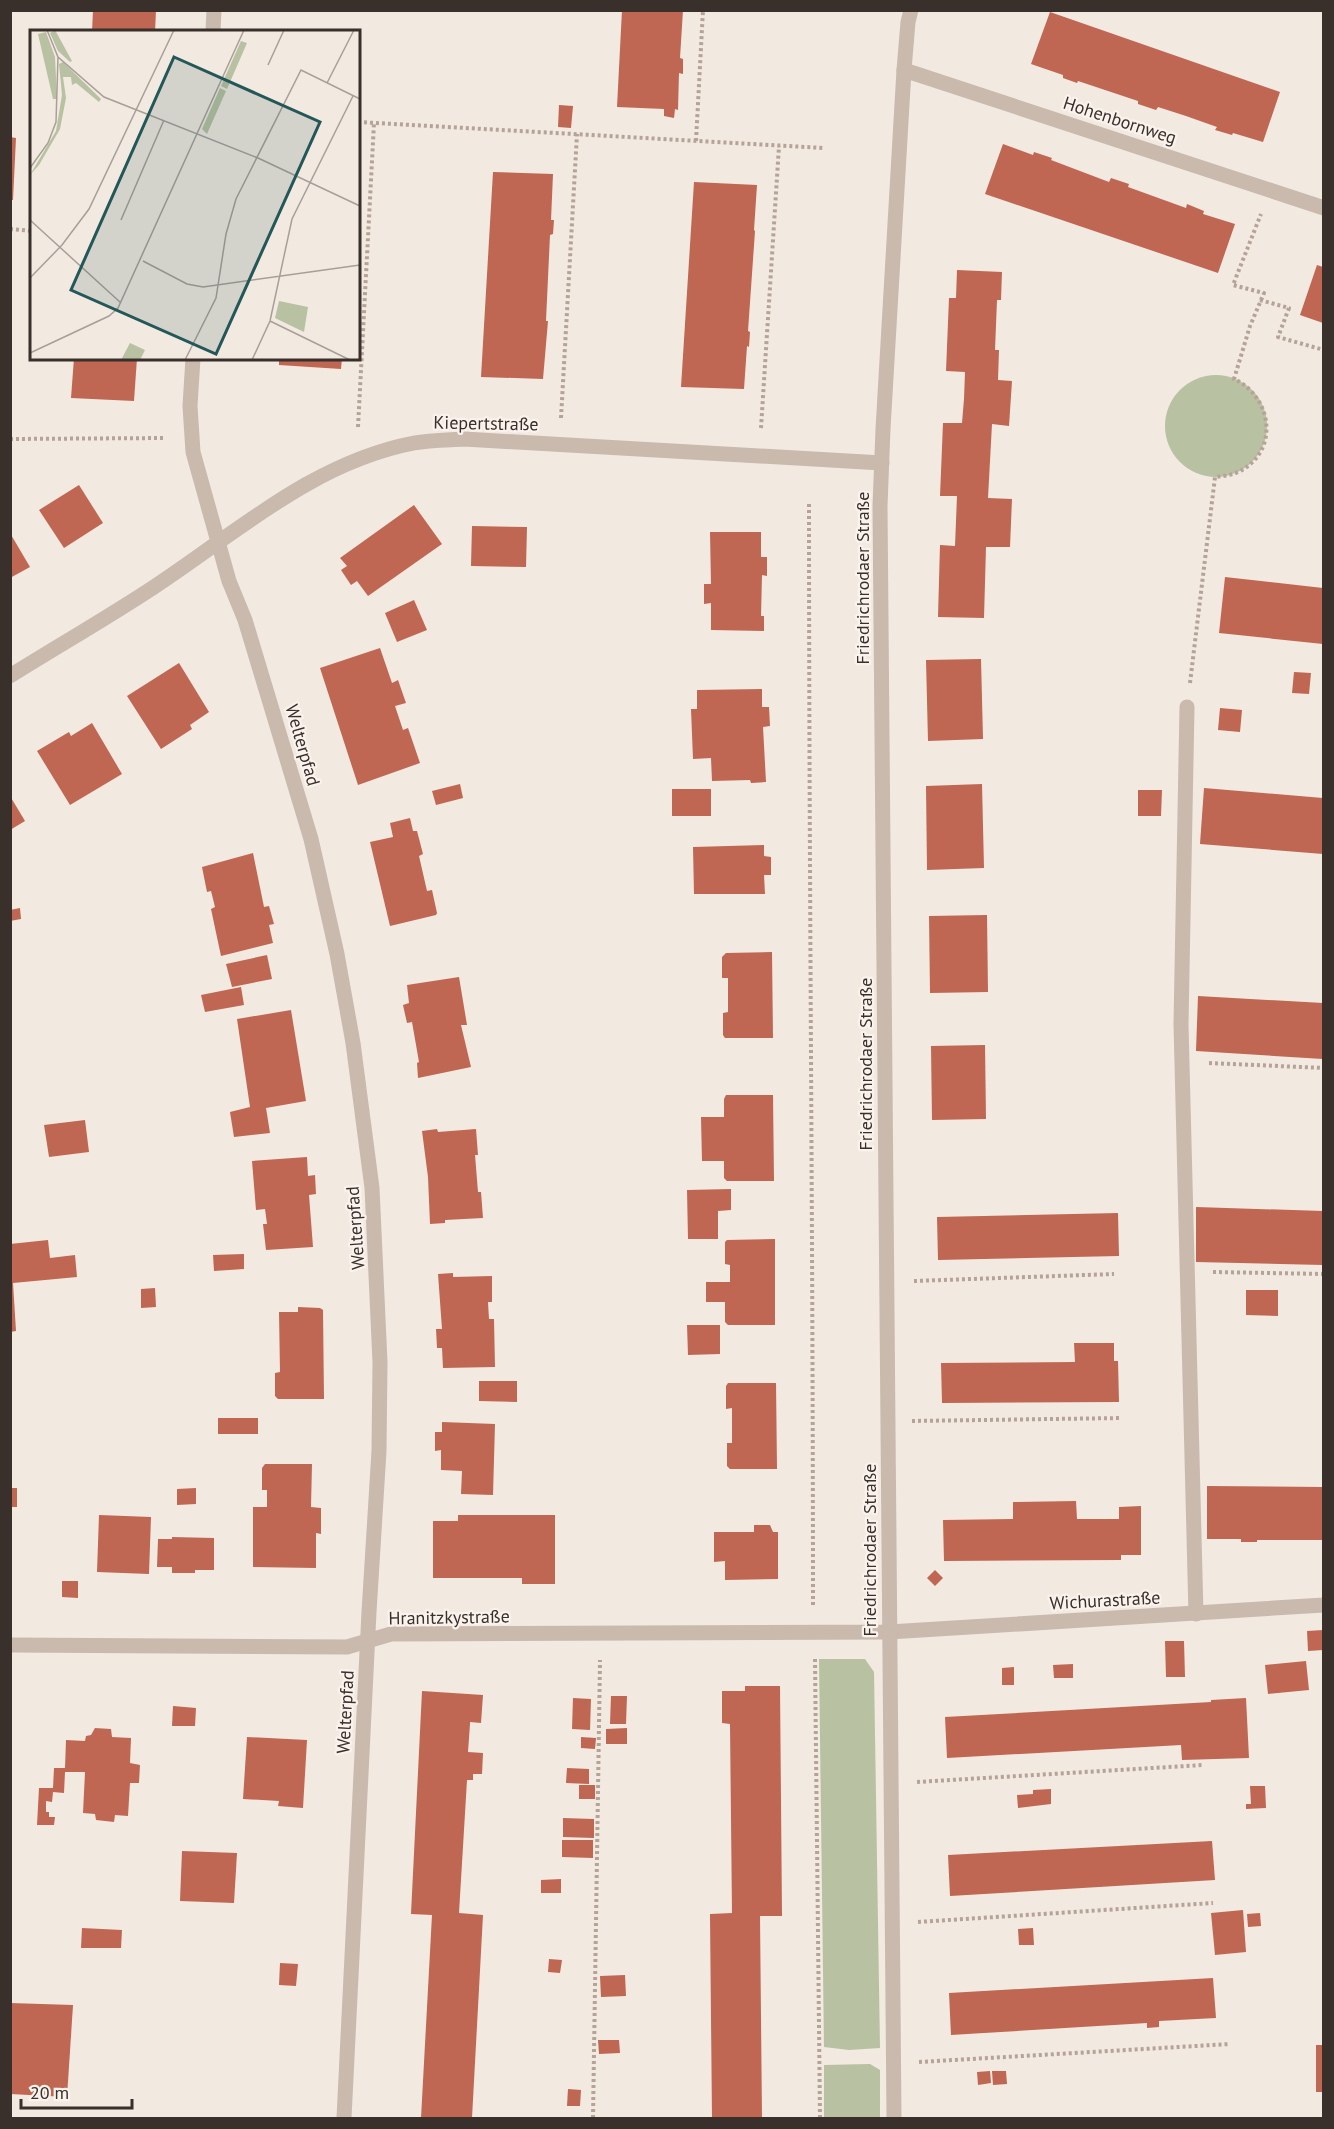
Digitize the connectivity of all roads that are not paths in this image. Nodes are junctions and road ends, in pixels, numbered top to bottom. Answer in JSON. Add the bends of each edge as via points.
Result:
{"nodes":[{"id":1,"x":214,"y":10,"type":"edge"},
{"id":2,"x":911,"y":10,"type":"edge"},
{"id":3,"x":213,"y":30,"type":"edge"},
{"id":4,"x":904,"y":70,"type":"junction"},
{"id":5,"x":1323,"y":208,"type":"edge"},
{"id":6,"x":193,"y":360,"type":"edge"},
{"id":7,"x":882,"y":464,"type":"junction"},
{"id":8,"x":219,"y":542,"type":"junction"},
{"id":9,"x":10,"y":676,"type":"edge"},
{"id":10,"x":1187,"y":707,"type":"road end"},
{"id":11,"x":1323,"y":1605,"type":"edge"},
{"id":12,"x":1196,"y":1614,"type":"junction"},
{"id":13,"x":889,"y":1632,"type":"junction"},
{"id":14,"x":367,"y":1641,"type":"junction"},
{"id":15,"x":10,"y":1646,"type":"edge"},
{"id":16,"x":344,"y":2118,"type":"edge"},
{"id":17,"x":894,"y":2118,"type":"edge"}],
"edges":[{"from":1,"to":3,"type":"street"},
{"from":2,"to":4,"type":"street","name":"Friedrichrodaer Straße"},
{"from":4,"to":5,"type":"street","name":"Hohenbornweg"},
{"from":4,"to":7,"type":"street","name":"Friedrichrodaer Straße"},
{"from":6,"to":8,"type":"street","name":"Welterpfad","via":[[193,452]]},
{"from":7,"to":8,"type":"street","name":"Kiepertstraße","via":[[464,439],[417,442],[332,471],[277,502]]},
{"from":7,"to":13,"type":"street","name":"Friedrichrodaer Straße"},
{"from":8,"to":9,"type":"street","name":"Kiepertstraße","via":[[153,588]]},
{"from":8,"to":14,"type":"street","name":"Welterpfad","via":[[310,839],[337,954],[360,1095],[372,1188],[380,1362],[379,1451]]},
{"from":10,"to":12,"type":"street","via":[[1180,1024]]},
{"from":11,"to":12,"type":"street","name":"Wichurastraße"},
{"from":12,"to":13,"type":"street","name":"Wichurastraße"},
{"from":13,"to":14,"type":"street","name":"Hranitzkystraße","via":[[391,1635]]},
{"from":13,"to":17,"type":"street","name":"Friedrichrodaer Straße"},
{"from":14,"to":15,"type":"street","name":"Hranitzkystraße","via":[[347,1647]]},
{"from":14,"to":16,"type":"street","name":"Welterpfad"}]}
